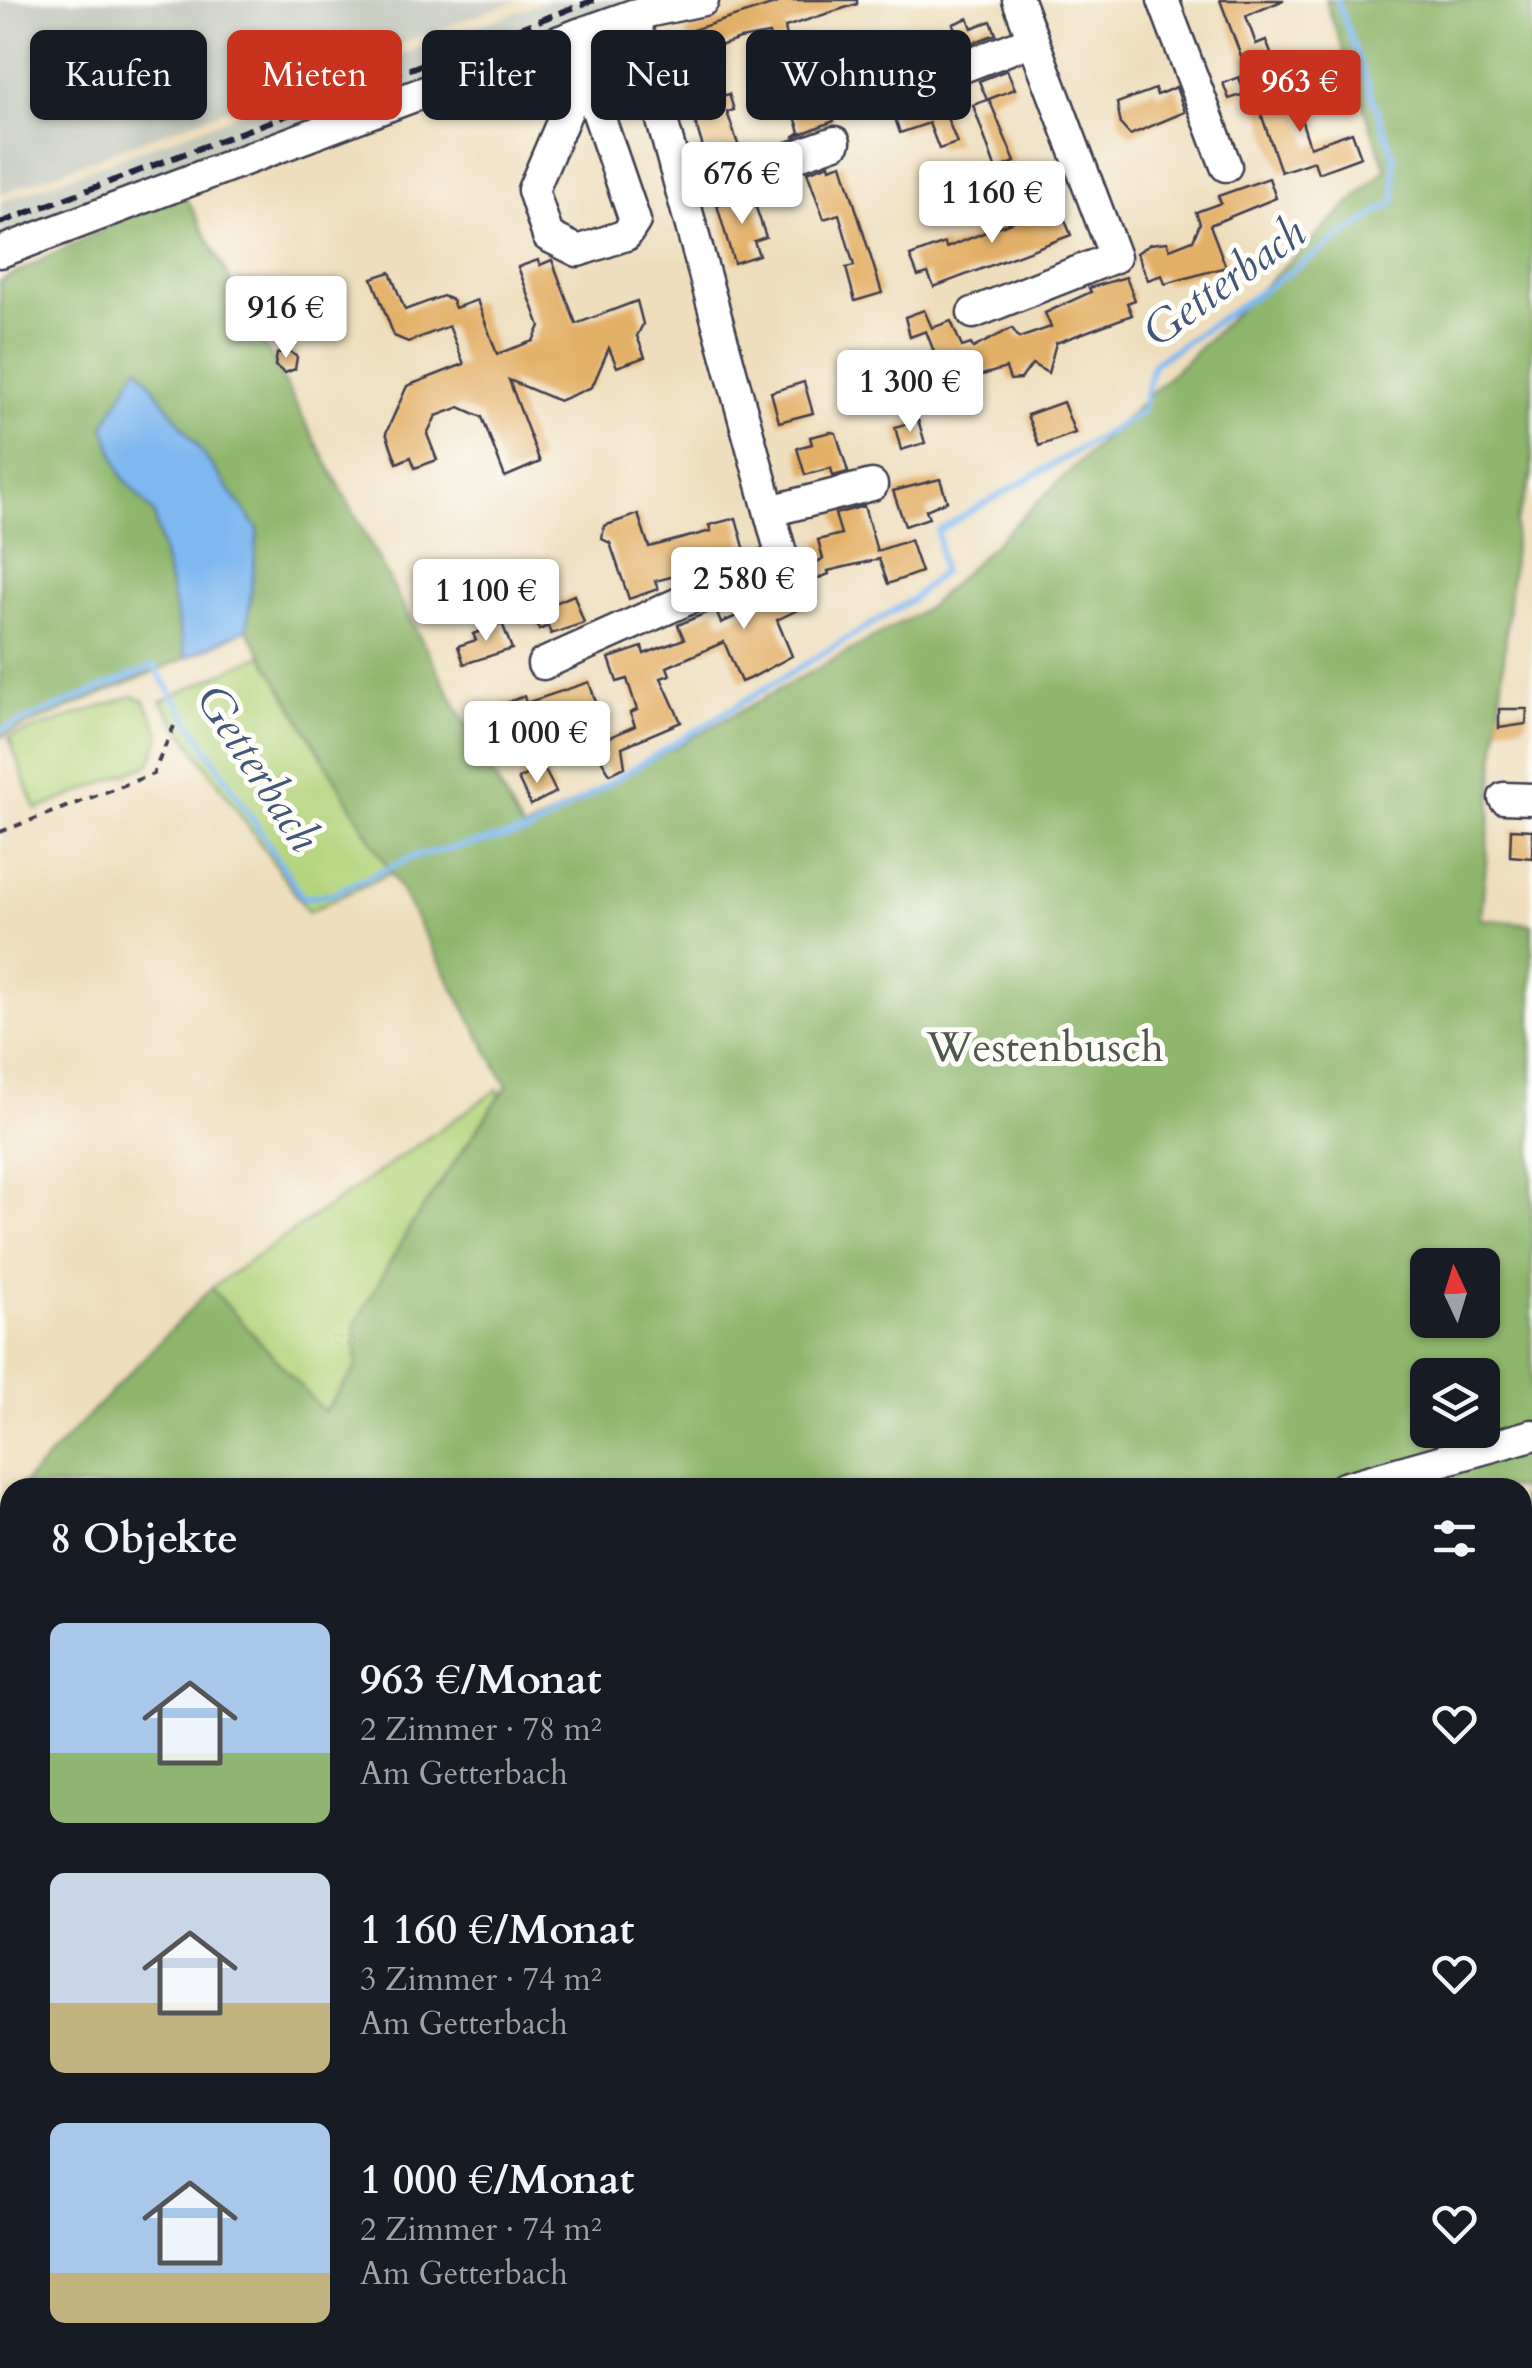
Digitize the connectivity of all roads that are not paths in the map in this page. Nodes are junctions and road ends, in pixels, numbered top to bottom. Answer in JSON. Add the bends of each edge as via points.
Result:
{"nodes":[{"id":1,"x":702,"y":0,"type":"edge"},
{"id":2,"x":1018,"y":0,"type":"edge"},
{"id":3,"x":1163,"y":0,"type":"edge"},
{"id":4,"x":633,"y":15,"type":"junction"},
{"id":5,"x":1033,"y":40,"type":"junction"},
{"id":6,"x":580,"y":42,"type":"junction"},
{"id":7,"x":971,"y":64,"type":"edge"},
{"id":8,"x":835,"y":142,"type":"dead end"},
{"id":9,"x":1226,"y":166,"type":"dead end"},
{"id":10,"x":675,"y":168,"type":"junction"},
{"id":11,"x":0,"y":252,"type":"edge"},
{"id":12,"x":973,"y":313,"type":"dead end"},
{"id":13,"x":872,"y":485,"type":"dead end"},
{"id":14,"x":770,"y":511,"type":"junction"},
{"id":15,"x":543,"y":664,"type":"dead end"},
{"id":16,"x":1532,"y":1435,"type":"edge"},
{"id":17,"x":1379,"y":1478,"type":"edge"}],
"edges":[{"from":1,"to":4,"type":"street"},
{"from":2,"to":5,"type":"street"},
{"from":3,"to":9,"type":"street"},
{"from":4,"to":6,"type":"street"},
{"from":4,"to":10,"type":"street"},
{"from":5,"to":7,"type":"street"},
{"from":5,"to":12,"type":"street","via":[[1115,257]]},
{"from":6,"to":6,"type":"street","via":[[570,106],[533,190],[548,236],[578,251],[626,235],[636,221]]},
{"from":6,"to":11,"type":"street"},
{"from":8,"to":10,"type":"street","via":[[717,184]]},
{"from":10,"to":14,"type":"street"},
{"from":13,"to":14,"type":"street"},
{"from":14,"to":15,"type":"street","via":[[782,557]]},
{"from":16,"to":17,"type":"street"}]}
